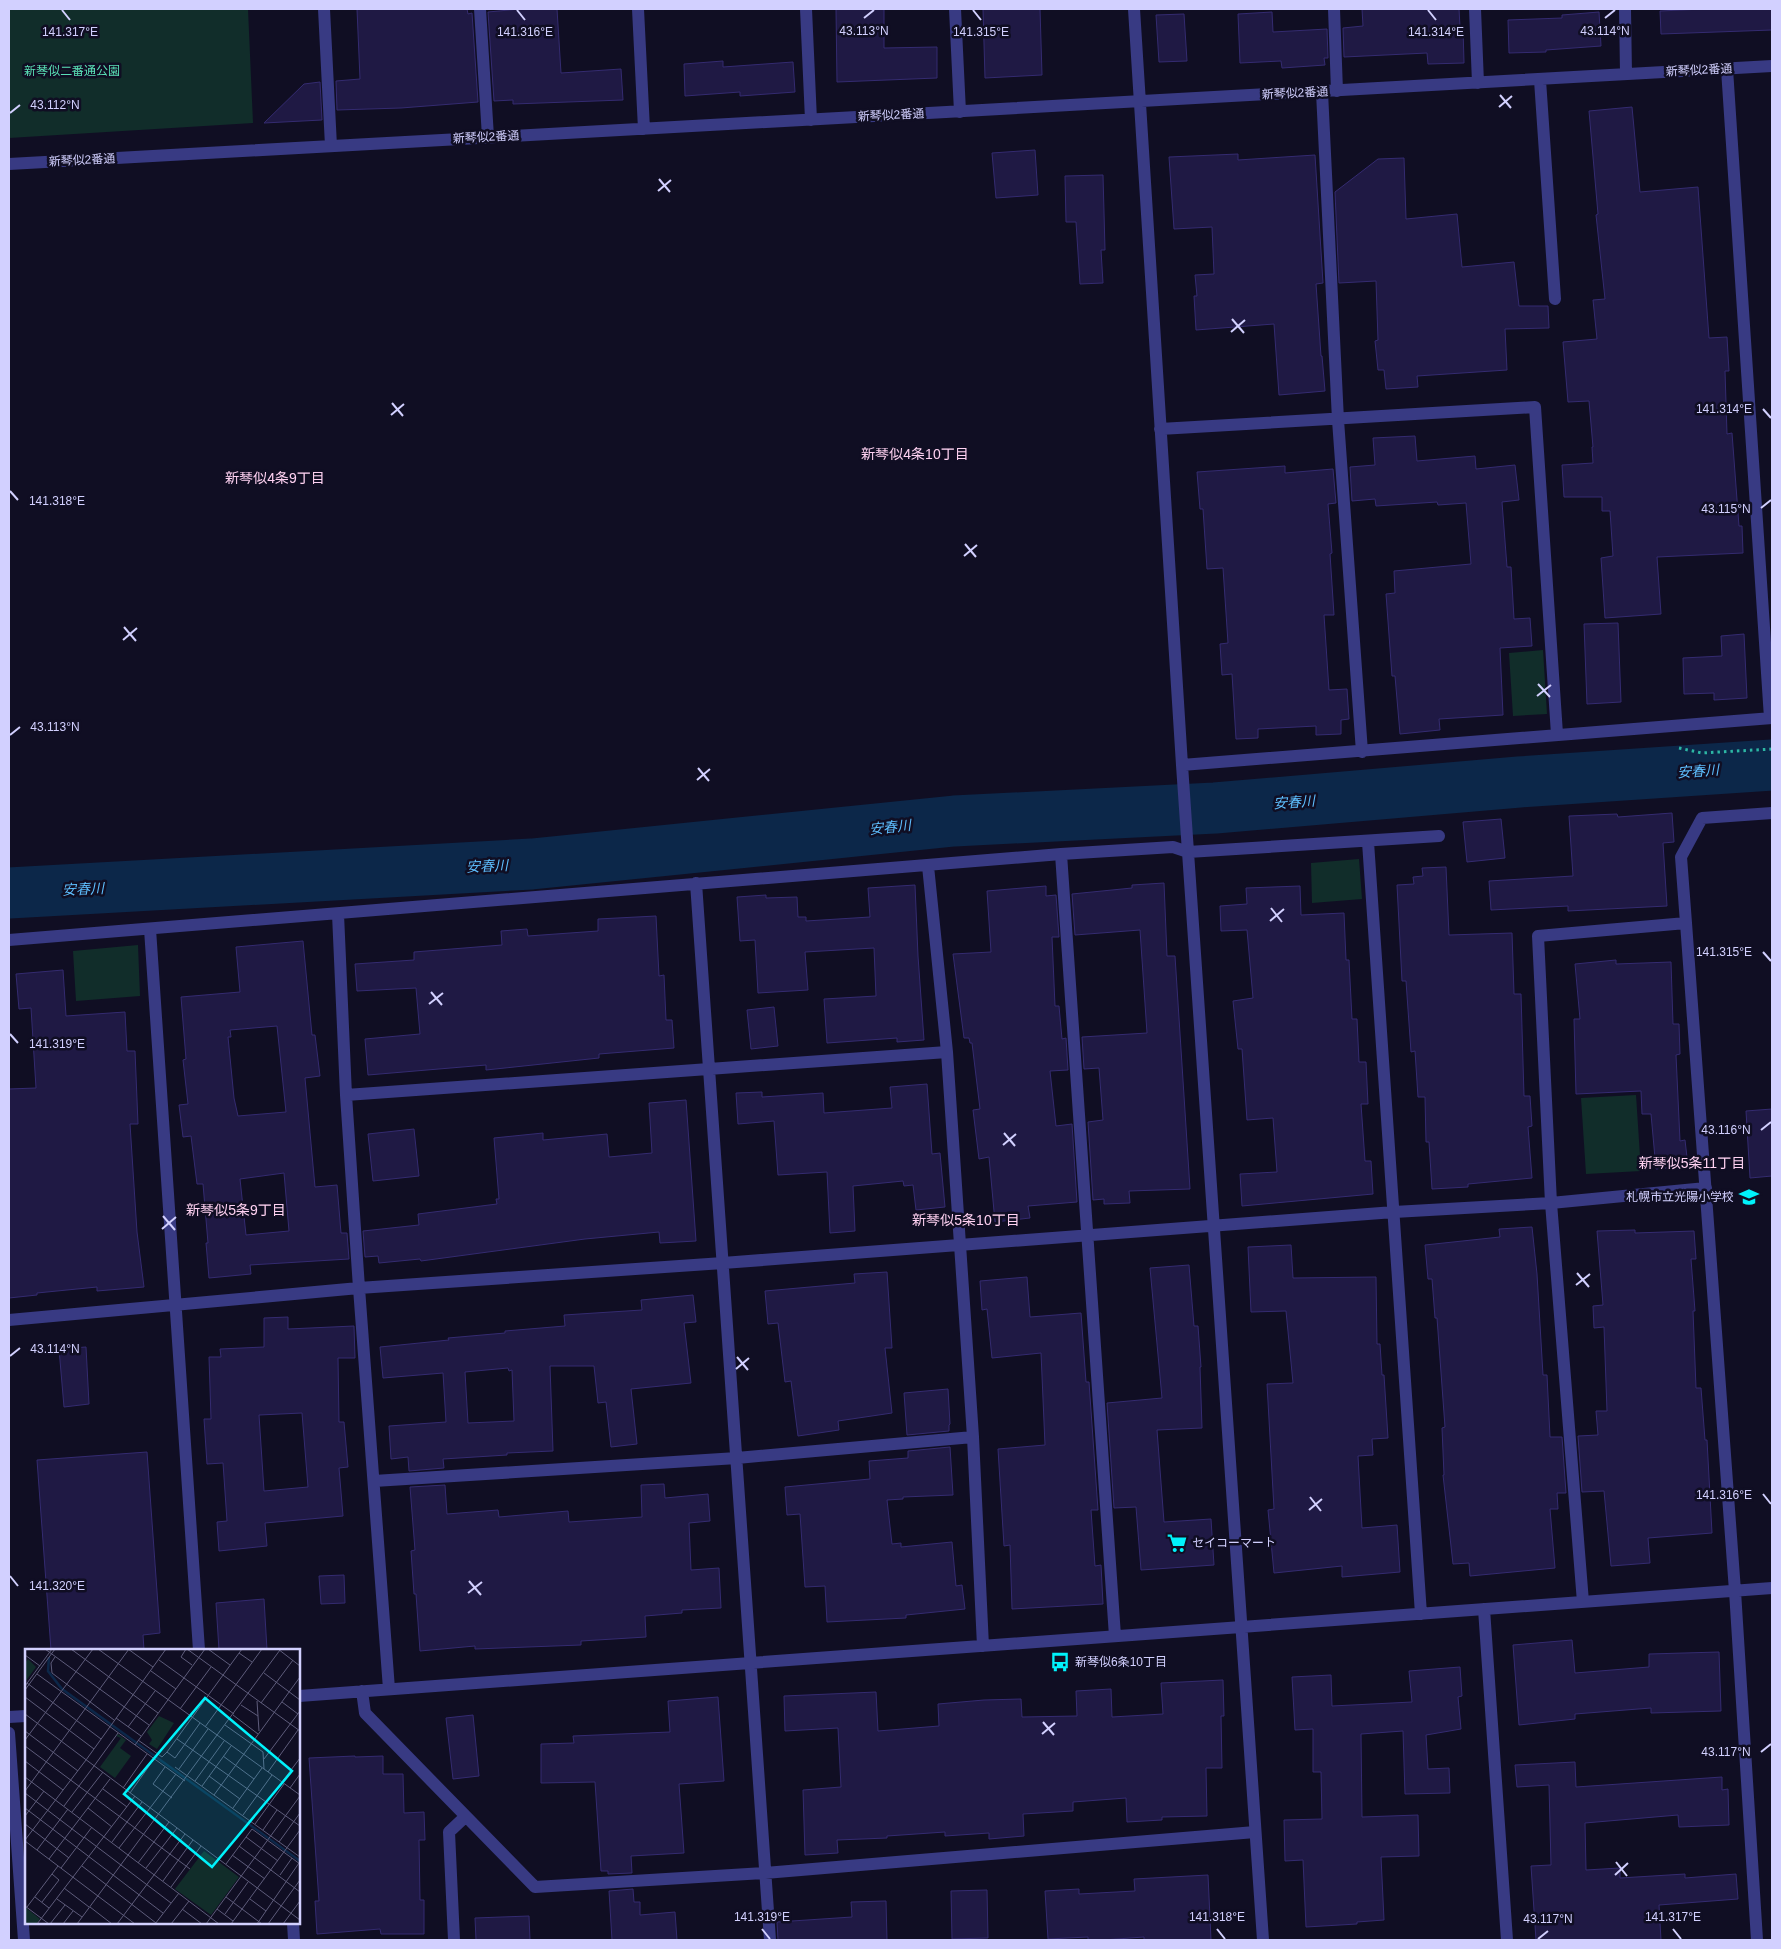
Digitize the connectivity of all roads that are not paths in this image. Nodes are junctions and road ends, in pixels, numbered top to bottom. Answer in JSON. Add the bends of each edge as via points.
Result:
{"nodes":[{"id":1,"x":324,"y":9,"type":"edge"},
{"id":2,"x":480,"y":9,"type":"edge"},
{"id":3,"x":638,"y":9,"type":"edge"},
{"id":4,"x":806,"y":9,"type":"edge"},
{"id":5,"x":955,"y":9,"type":"edge"},
{"id":6,"x":1134,"y":9,"type":"edge"},
{"id":7,"x":1334,"y":9,"type":"edge"},
{"id":8,"x":1475,"y":9,"type":"edge"},
{"id":9,"x":1625,"y":9,"type":"edge"},
{"id":10,"x":1772,"y":66,"type":"edge"},
{"id":11,"x":1727,"y":69,"type":"junction"},
{"id":12,"x":1626,"y":74,"type":"junction"},
{"id":13,"x":1540,"y":80,"type":"junction"},
{"id":14,"x":1478,"y":83,"type":"junction"},
{"id":15,"x":1337,"y":91,"type":"junction"},
{"id":16,"x":1322,"y":92,"type":"junction"},
{"id":17,"x":1139,"y":102,"type":"junction"},
{"id":18,"x":960,"y":112,"type":"junction"},
{"id":19,"x":811,"y":120,"type":"junction"},
{"id":20,"x":644,"y":129,"type":"junction"},
{"id":21,"x":488,"y":137,"type":"junction"},
{"id":22,"x":331,"y":146,"type":"junction"},
{"id":23,"x":9,"y":164,"type":"edge"},
{"id":24,"x":1555,"y":299,"type":"dead end"},
{"id":25,"x":1338,"y":420,"type":"junction"},
{"id":26,"x":1160,"y":429,"type":"junction"},
{"id":27,"x":1771,"y":718,"type":"edge"},
{"id":28,"x":1557,"y":734,"type":"junction"},
{"id":29,"x":1362,"y":752,"type":"junction"},
{"id":30,"x":1182,"y":765,"type":"junction"},
{"id":31,"x":1772,"y":813,"type":"edge"},
{"id":32,"x":1439,"y":836,"type":"dead end"},
{"id":33,"x":1368,"y":842,"type":"junction"},
{"id":34,"x":1188,"y":852,"type":"junction"},
{"id":35,"x":1061,"y":854,"type":"junction"},
{"id":36,"x":928,"y":866,"type":"junction"},
{"id":37,"x":696,"y":883,"type":"junction"},
{"id":38,"x":338,"y":914,"type":"junction"},
{"id":39,"x":1686,"y":923,"type":"junction"},
{"id":40,"x":150,"y":929,"type":"junction"},
{"id":41,"x":9,"y":940,"type":"edge"},
{"id":42,"x":947,"y":1052,"type":"junction"},
{"id":43,"x":710,"y":1070,"type":"junction"},
{"id":44,"x":346,"y":1095,"type":"junction"},
{"id":45,"x":1706,"y":1188,"type":"junction"},
{"id":46,"x":1551,"y":1203,"type":"junction"},
{"id":47,"x":1394,"y":1212,"type":"junction"},
{"id":48,"x":1214,"y":1226,"type":"junction"},
{"id":49,"x":1088,"y":1235,"type":"junction"},
{"id":50,"x":961,"y":1244,"type":"junction"},
{"id":51,"x":723,"y":1263,"type":"junction"},
{"id":52,"x":358,"y":1288,"type":"junction"},
{"id":53,"x":174,"y":1305,"type":"junction"},
{"id":54,"x":9,"y":1320,"type":"edge"},
{"id":55,"x":973,"y":1438,"type":"junction"},
{"id":56,"x":737,"y":1458,"type":"junction"},
{"id":57,"x":374,"y":1480,"type":"junction"},
{"id":58,"x":1772,"y":1588,"type":"edge"},
{"id":59,"x":1735,"y":1591,"type":"junction"},
{"id":60,"x":1583,"y":1602,"type":"junction"},
{"id":61,"x":1484,"y":1609,"type":"junction"},
{"id":62,"x":1421,"y":1614,"type":"junction"},
{"id":63,"x":1242,"y":1627,"type":"junction"},
{"id":64,"x":1115,"y":1636,"type":"junction"},
{"id":65,"x":983,"y":1646,"type":"junction"},
{"id":66,"x":199,"y":1649,"type":"edge"},
{"id":67,"x":751,"y":1663,"type":"junction"},
{"id":68,"x":389,"y":1689,"type":"junction"},
{"id":69,"x":362,"y":1691,"type":"junction"},
{"id":70,"x":300,"y":1696,"type":"edge"},
{"id":71,"x":25,"y":1716,"type":"edge"},
{"id":72,"x":9,"y":1717,"type":"edge"},
{"id":73,"x":9,"y":1733,"type":"edge"},
{"id":74,"x":465,"y":1817,"type":"junction"},
{"id":75,"x":1256,"y":1832,"type":"junction"},
{"id":76,"x":765,"y":1873,"type":"junction"},
{"id":77,"x":293,"y":1924,"type":"edge"},
{"id":78,"x":24,"y":1940,"type":"edge"},
{"id":79,"x":294,"y":1940,"type":"edge"},
{"id":80,"x":454,"y":1940,"type":"edge"},
{"id":81,"x":770,"y":1940,"type":"edge"},
{"id":82,"x":1263,"y":1940,"type":"edge"},
{"id":83,"x":1507,"y":1940,"type":"edge"},
{"id":84,"x":1757,"y":1940,"type":"edge"}],
"edges":[{"from":1,"to":22,"type":"street"},
{"from":2,"to":21,"type":"street"},
{"from":3,"to":20,"type":"street"},
{"from":4,"to":19,"type":"street"},
{"from":5,"to":18,"type":"street"},
{"from":6,"to":17,"type":"street"},
{"from":7,"to":15,"type":"street"},
{"from":8,"to":14,"type":"street"},
{"from":9,"to":12,"type":"street"},
{"from":10,"to":11,"type":"street","name":"新琴似2番通"},
{"from":11,"to":12,"type":"street","name":"新琴似2番通"},
{"from":11,"to":27,"type":"street"},
{"from":12,"to":13,"type":"street","name":"新琴似2番通"},
{"from":13,"to":14,"type":"street","name":"新琴似2番通"},
{"from":13,"to":24,"type":"street"},
{"from":14,"to":15,"type":"street","name":"新琴似2番通"},
{"from":15,"to":16,"type":"street","name":"新琴似2番通"},
{"from":16,"to":17,"type":"street","name":"新琴似2番通"},
{"from":16,"to":25,"type":"street"},
{"from":17,"to":18,"type":"street","name":"新琴似2番通"},
{"from":17,"to":26,"type":"street"},
{"from":18,"to":19,"type":"street","name":"新琴似2番通"},
{"from":19,"to":20,"type":"street","name":"新琴似2番通"},
{"from":20,"to":21,"type":"street","name":"新琴似2番通"},
{"from":21,"to":22,"type":"street","name":"新琴似2番通"},
{"from":22,"to":23,"type":"street","name":"新琴似2番通"},
{"from":25,"to":26,"type":"street"},
{"from":25,"to":28,"type":"street","via":[[1535,408]]},
{"from":25,"to":29,"type":"street"},
{"from":26,"to":30,"type":"street"},
{"from":27,"to":28,"type":"street"},
{"from":28,"to":29,"type":"street"},
{"from":29,"to":30,"type":"street"},
{"from":30,"to":34,"type":"street"},
{"from":31,"to":39,"type":"street","via":[[1702,818],[1681,857]]},
{"from":32,"to":33,"type":"street"},
{"from":33,"to":34,"type":"street"},
{"from":33,"to":47,"type":"street"},
{"from":34,"to":35,"type":"street","via":[[1173,847]]},
{"from":34,"to":48,"type":"street"},
{"from":35,"to":36,"type":"street"},
{"from":35,"to":49,"type":"street"},
{"from":36,"to":37,"type":"street"},
{"from":36,"to":42,"type":"street"},
{"from":37,"to":38,"type":"street"},
{"from":37,"to":43,"type":"street"},
{"from":38,"to":40,"type":"street"},
{"from":38,"to":44,"type":"street"},
{"from":39,"to":45,"type":"street"},
{"from":39,"to":46,"type":"street","via":[[1538,936]]},
{"from":40,"to":41,"type":"street"},
{"from":40,"to":53,"type":"street"},
{"from":42,"to":43,"type":"street"},
{"from":42,"to":50,"type":"street"},
{"from":43,"to":44,"type":"street"},
{"from":43,"to":51,"type":"street"},
{"from":44,"to":52,"type":"street"},
{"from":45,"to":46,"type":"street"},
{"from":45,"to":59,"type":"street"},
{"from":46,"to":47,"type":"street"},
{"from":46,"to":60,"type":"street"},
{"from":47,"to":48,"type":"street"},
{"from":47,"to":62,"type":"street"},
{"from":48,"to":49,"type":"street"},
{"from":48,"to":63,"type":"street"},
{"from":49,"to":50,"type":"street"},
{"from":49,"to":64,"type":"street"},
{"from":50,"to":51,"type":"street"},
{"from":50,"to":55,"type":"street"},
{"from":51,"to":52,"type":"street"},
{"from":51,"to":56,"type":"street"},
{"from":52,"to":53,"type":"street"},
{"from":52,"to":57,"type":"street"},
{"from":53,"to":54,"type":"street"},
{"from":53,"to":66,"type":"street"},
{"from":55,"to":56,"type":"street"},
{"from":55,"to":65,"type":"street"},
{"from":56,"to":57,"type":"street"},
{"from":56,"to":67,"type":"street"},
{"from":57,"to":68,"type":"street"},
{"from":58,"to":59,"type":"street"},
{"from":59,"to":60,"type":"street"},
{"from":59,"to":84,"type":"street"},
{"from":60,"to":61,"type":"street"},
{"from":61,"to":62,"type":"street"},
{"from":61,"to":83,"type":"street"},
{"from":62,"to":63,"type":"street"},
{"from":63,"to":64,"type":"street"},
{"from":63,"to":75,"type":"street"},
{"from":64,"to":65,"type":"street"},
{"from":65,"to":67,"type":"street"},
{"from":67,"to":68,"type":"street"},
{"from":67,"to":76,"type":"street"},
{"from":68,"to":69,"type":"street"},
{"from":69,"to":70,"type":"street"},
{"from":69,"to":74,"type":"street","via":[[365,1713]]},
{"from":71,"to":72,"type":"street"},
{"from":73,"to":78,"type":"street"},
{"from":74,"to":76,"type":"street","via":[[535,1887]]},
{"from":74,"to":80,"type":"street","via":[[449,1832]]},
{"from":75,"to":76,"type":"street"},
{"from":75,"to":82,"type":"street"},
{"from":76,"to":81,"type":"street"},
{"from":77,"to":79,"type":"street"}]}
